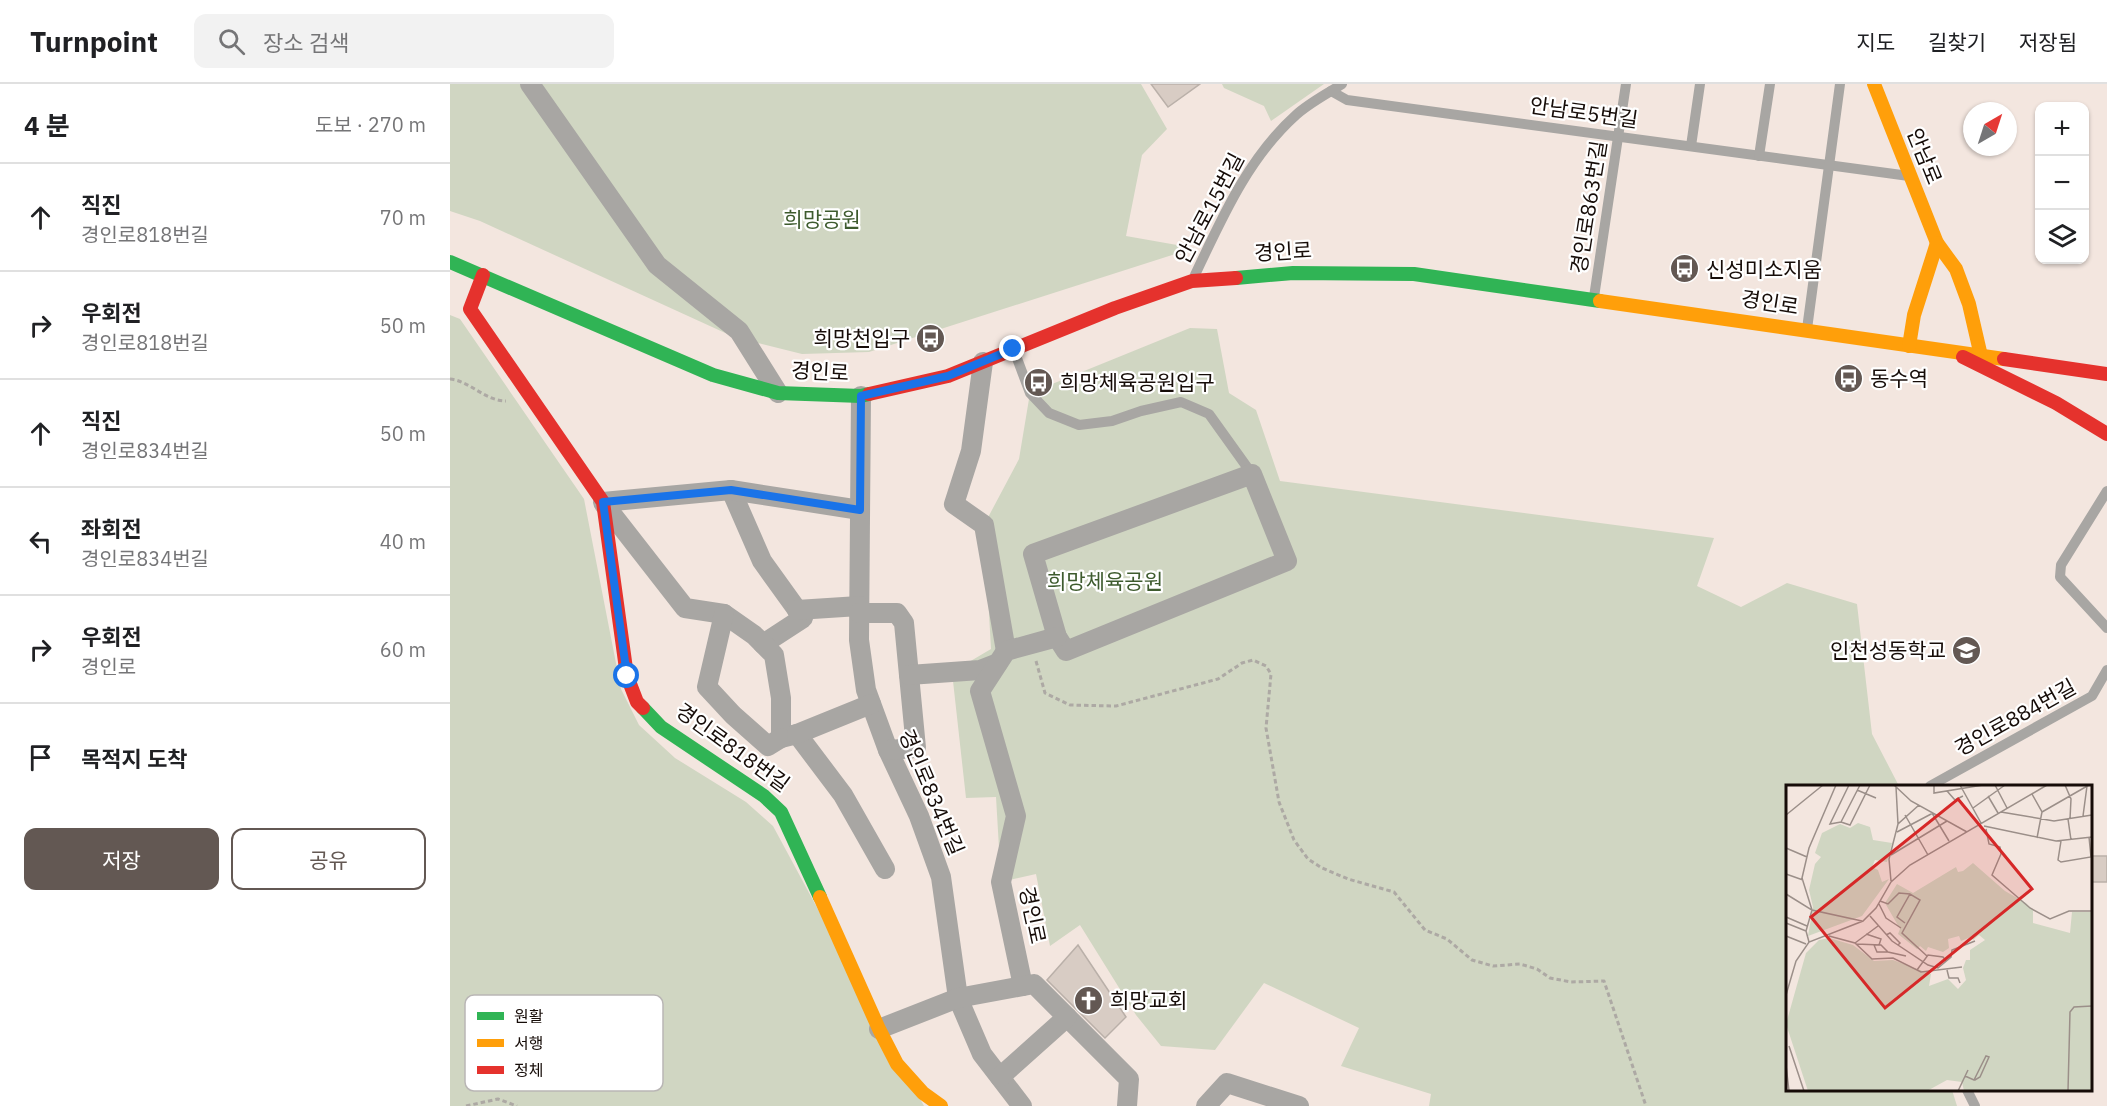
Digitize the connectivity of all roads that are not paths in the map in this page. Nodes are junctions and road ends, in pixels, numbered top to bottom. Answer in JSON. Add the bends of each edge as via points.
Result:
{"nodes":[{"id":1,"x":530,"y":84,"type":"edge"},
{"id":2,"x":1342,"y":84,"type":"edge"},
{"id":3,"x":1626,"y":84,"type":"edge"},
{"id":4,"x":1700,"y":84,"type":"edge"},
{"id":5,"x":1840,"y":84,"type":"edge"},
{"id":6,"x":1874,"y":84,"type":"edge"},
{"id":7,"x":1770,"y":86,"type":"edge"},
{"id":8,"x":1331,"y":91,"type":"junction"},
{"id":9,"x":1618,"y":136,"type":"junction"},
{"id":10,"x":1691,"y":146,"type":"junction"},
{"id":11,"x":1760,"y":156,"type":"junction"},
{"id":12,"x":1829,"y":165,"type":"junction"},
{"id":13,"x":1910,"y":176,"type":"junction"},
{"id":14,"x":1937,"y":243,"type":"junction"},
{"id":15,"x":450,"y":262,"type":"edge"},
{"id":16,"x":483,"y":275,"type":"junction"},
{"id":17,"x":1192,"y":281,"type":"junction"},
{"id":18,"x":1594,"y":300,"type":"junction"},
{"id":19,"x":1806,"y":332,"type":"junction"},
{"id":20,"x":1909,"y":346,"type":"junction"},
{"id":21,"x":1013,"y":349,"type":"junction"},
{"id":22,"x":1953,"y":352,"type":"junction"},
{"id":23,"x":1981,"y":356,"type":"junction"},
{"id":24,"x":983,"y":362,"type":"junction"},
{"id":25,"x":2107,"y":374,"type":"edge"},
{"id":26,"x":778,"y":393,"type":"junction"},
{"id":27,"x":861,"y":396,"type":"junction"},
{"id":28,"x":2107,"y":434,"type":"edge"},
{"id":29,"x":1252,"y":474,"type":"junction"},
{"id":30,"x":731,"y":490,"type":"junction"},
{"id":31,"x":2107,"y":491,"type":"edge"},
{"id":32,"x":603,"y":502,"type":"junction"},
{"id":33,"x":860,"y":510,"type":"junction"},
{"id":34,"x":797,"y":610,"type":"junction"},
{"id":35,"x":859,"y":610,"type":"junction"},
{"id":36,"x":723,"y":614,"type":"junction"},
{"id":37,"x":2107,"y":628,"type":"edge"},
{"id":38,"x":1057,"y":638,"type":"junction"},
{"id":39,"x":763,"y":644,"type":"junction"},
{"id":40,"x":1002,"y":657,"type":"junction"},
{"id":41,"x":2107,"y":670,"type":"edge"},
{"id":42,"x":909,"y":675,"type":"junction"},
{"id":43,"x":871,"y":704,"type":"junction"},
{"id":44,"x":789,"y":736,"type":"junction"},
{"id":45,"x":888,"y":750,"type":"junction"},
{"id":46,"x":1932,"y":785,"type":"edge"},
{"id":47,"x":885,"y":869,"type":"dead end"},
{"id":48,"x":1023,"y":986,"type":"junction"},
{"id":49,"x":958,"y":998,"type":"junction"},
{"id":50,"x":1067,"y":1017,"type":"junction"},
{"id":51,"x":879,"y":1029,"type":"junction"},
{"id":52,"x":1000,"y":1077,"type":"junction"},
{"id":53,"x":1968,"y":1091,"type":"edge"},
{"id":54,"x":942,"y":1106,"type":"edge"},
{"id":55,"x":1022,"y":1106,"type":"edge"},
{"id":56,"x":1126,"y":1106,"type":"edge"},
{"id":57,"x":1206,"y":1106,"type":"edge"},
{"id":58,"x":1299,"y":1106,"type":"edge"},
{"id":59,"x":1976,"y":1106,"type":"edge"}],
"edges":[{"from":1,"to":26,"type":"street","name":"경인로","via":[[657,265],[739,331]]},
{"from":2,"to":8,"type":"lane","name":"안남로15번길"},
{"from":3,"to":9,"type":"lane","name":"경인로863번길"},
{"from":4,"to":10,"type":"lane"},
{"from":5,"to":12,"type":"lane","name":"경인로"},
{"from":6,"to":13,"type":"main road","name":"안남로"},
{"from":7,"to":11,"type":"lane"},
{"from":8,"to":9,"type":"lane","name":"안남로5번길","via":[[1347,100]]},
{"from":8,"to":17,"type":"lane","name":"안남로15번길","via":[[1297,114],[1269,142],[1234,194]]},
{"from":9,"to":10,"type":"lane","name":"안남로5번길"},
{"from":9,"to":18,"type":"lane","name":"경인로863번길"},
{"from":10,"to":11,"type":"lane","name":"안남로5번길"},
{"from":11,"to":12,"type":"lane","name":"안남로5번길"},
{"from":12,"to":13,"type":"lane","name":"안남로5번길"},
{"from":12,"to":19,"type":"lane","name":"경인로"},
{"from":13,"to":14,"type":"main road","name":"안남로"},
{"from":14,"to":20,"type":"main road","via":[[1914,315]]},
{"from":14,"to":23,"type":"main road","name":"안남로","via":[[1956,269]]},
{"from":15,"to":16,"type":"main road","name":"경인로"},
{"from":16,"to":26,"type":"main road","name":"경인로","via":[[713,375]]},
{"from":16,"to":32,"type":"main road","name":"경인로818번길","via":[[470,309]]},
{"from":17,"to":18,"type":"main road","name":"경인로","via":[[1293,273],[1414,274]]},
{"from":17,"to":21,"type":"main road","name":"경인로"},
{"from":18,"to":19,"type":"main road","name":"경인로"},
{"from":19,"to":20,"type":"main road","name":"경인로"},
{"from":20,"to":22,"type":"main road","name":"경인로"},
{"from":21,"to":24,"type":"main road","name":"경인로"},
{"from":21,"to":29,"type":"lane","via":[[1030,393],[1049,413],[1079,425],[1112,421],[1181,402],[1209,414]]},
{"from":22,"to":23,"type":"main road","name":"경인로"},
{"from":22,"to":28,"type":"main road","via":[[2056,403]]},
{"from":23,"to":25,"type":"main road","name":"경인로"},
{"from":24,"to":27,"type":"main road","name":"경인로","via":[[948,376]]},
{"from":24,"to":40,"type":"street","via":[[971,451],[954,504],[984,525]]},
{"from":26,"to":27,"type":"main road","name":"경인로"},
{"from":27,"to":33,"type":"street","name":"경인로834번길"},
{"from":29,"to":38,"type":"street","via":[[1033,554]]},
{"from":29,"to":38,"type":"street","via":[[1287,561],[1066,651]]},
{"from":30,"to":32,"type":"street"},
{"from":30,"to":33,"type":"street"},
{"from":30,"to":34,"type":"street","via":[[762,561]]},
{"from":31,"to":37,"type":"lane","via":[[2061,565],[2060,577]]},
{"from":32,"to":36,"type":"street","name":"경인로818번길","via":[[685,608]]},
{"from":32,"to":51,"type":"main road","name":"경인로818번길","via":[[627,676],[637,702],[661,727],[764,796],[781,812]]},
{"from":33,"to":35,"type":"street","name":"경인로834번길"},
{"from":34,"to":35,"type":"street"},
{"from":34,"to":39,"type":"street","via":[[803,618]]},
{"from":35,"to":42,"type":"street","via":[[897,613],[904,623]]},
{"from":35,"to":43,"type":"street","name":"경인로834번길","via":[[859,640]]},
{"from":36,"to":39,"type":"street","name":"경인로818번길"},
{"from":36,"to":44,"type":"street","name":"경인로818번길","via":[[707,687],[768,746]]},
{"from":38,"to":40,"type":"street"},
{"from":39,"to":44,"type":"street","name":"경인로818번길","via":[[774,655]]},
{"from":40,"to":42,"type":"street","via":[[980,670]]},
{"from":40,"to":48,"type":"street","name":"경인로","via":[[980,690],[1016,816],[1001,882]]},
{"from":41,"to":46,"type":"lane","name":"경인로884번길","via":[[2092,696]]},
{"from":42,"to":45,"type":"street","via":[[916,748]]},
{"from":43,"to":44,"type":"street"},
{"from":43,"to":45,"type":"street","name":"경인로834번길"},
{"from":44,"to":47,"type":"street","name":"경인로818번길","via":[[843,795]]},
{"from":45,"to":49,"type":"street","name":"경인로834번길","via":[[919,816],[941,877]]},
{"from":48,"to":49,"type":"street"},
{"from":48,"to":50,"type":"street","via":[[1034,984]]},
{"from":49,"to":51,"type":"street"},
{"from":49,"to":52,"type":"street","name":"경인로834번길","via":[[982,1054]]},
{"from":50,"to":52,"type":"street"},
{"from":50,"to":56,"type":"street","via":[[1129,1079]]},
{"from":51,"to":54,"type":"main road","name":"경인로818번길","via":[[897,1064],[922,1093]]},
{"from":52,"to":55,"type":"street","name":"경인로834번길"},
{"from":53,"to":59,"type":"lane"},
{"from":57,"to":58,"type":"street","via":[[1227,1083]]}]}
